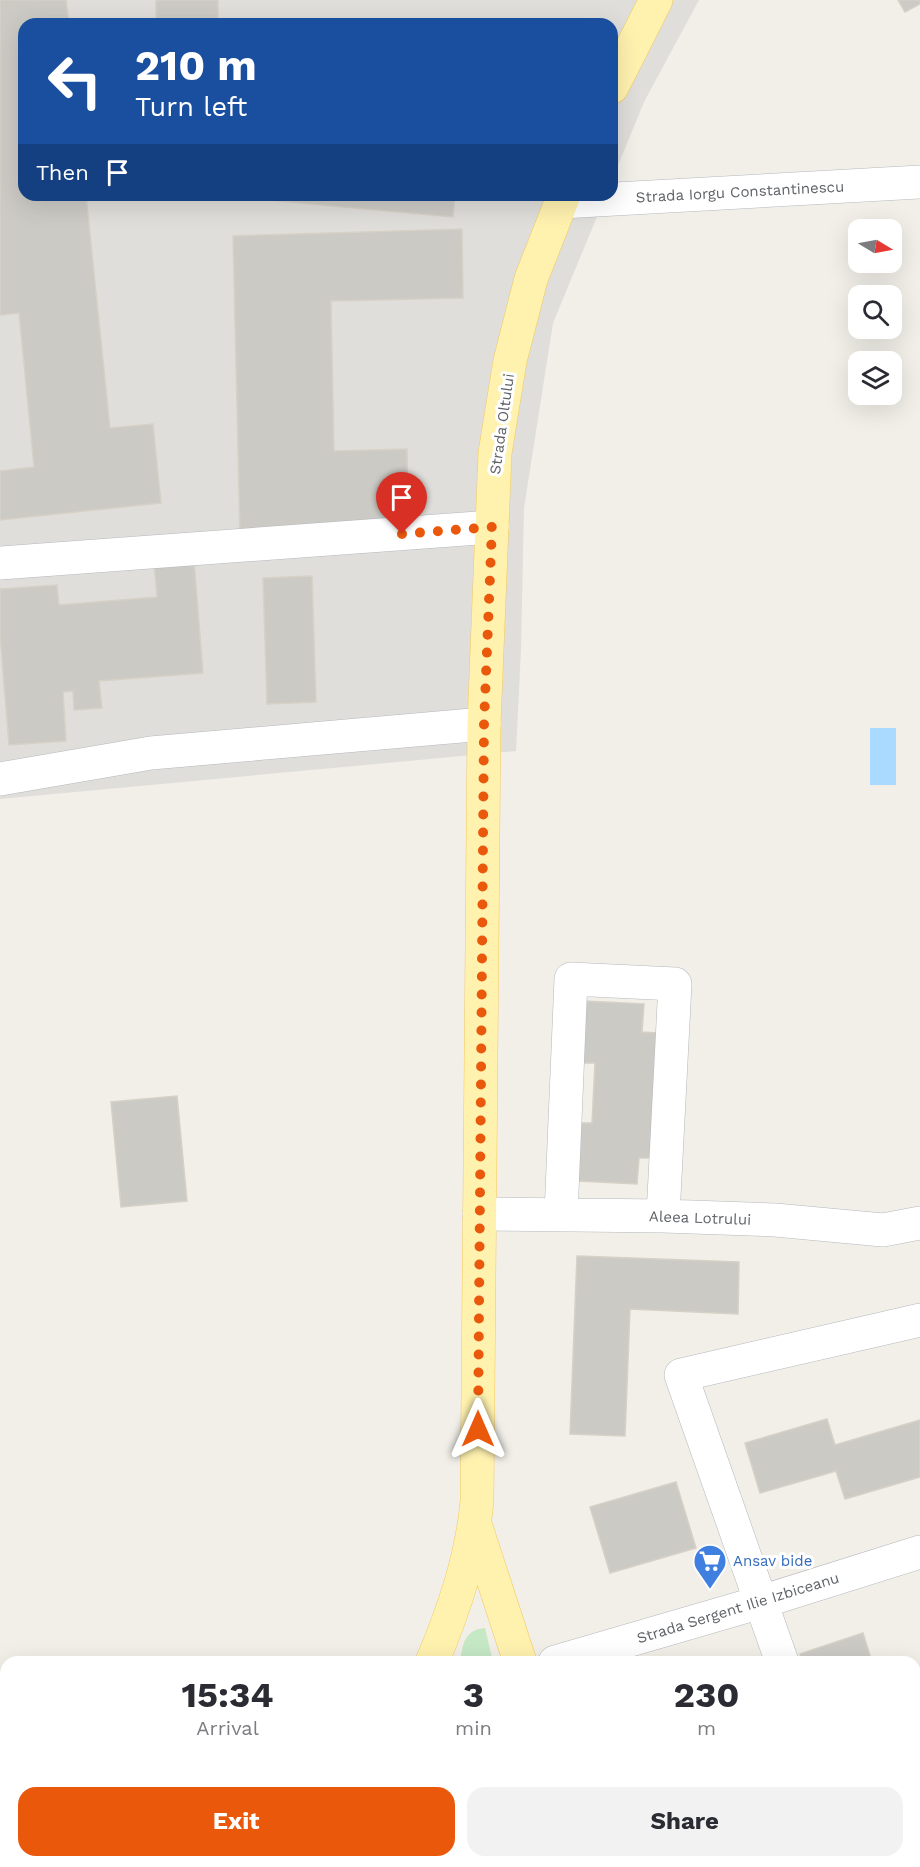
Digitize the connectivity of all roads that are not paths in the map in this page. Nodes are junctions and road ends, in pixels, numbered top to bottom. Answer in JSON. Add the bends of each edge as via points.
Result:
{"nodes":[{"id":1,"x":656,"y":0,"type":"edge"},
{"id":2,"x":618,"y":75,"type":"edge"},
{"id":3,"x":920,"y":182,"type":"edge"},
{"id":4,"x":618,"y":196,"type":"edge"},
{"id":5,"x":561,"y":201,"type":"edge"},
{"id":6,"x":492,"y":527,"type":"junction"},
{"id":7,"x":0,"y":563,"type":"edge"},
{"id":8,"x":484,"y":724,"type":"junction"},
{"id":9,"x":0,"y":779,"type":"edge"},
{"id":10,"x":479,"y":1214,"type":"junction"},
{"id":11,"x":561,"y":1215,"type":"junction"},
{"id":12,"x":663,"y":1216,"type":"junction"},
{"id":13,"x":920,"y":1223,"type":"edge"},
{"id":14,"x":920,"y":1320,"type":"edge"},
{"id":15,"x":475,"y":1524,"type":"junction"},
{"id":16,"x":920,"y":1552,"type":"edge"},
{"id":17,"x":761,"y":1602,"type":"junction"},
{"id":18,"x":435,"y":1656,"type":"edge"},
{"id":19,"x":518,"y":1656,"type":"edge"},
{"id":20,"x":576,"y":1656,"type":"edge"},
{"id":21,"x":780,"y":1656,"type":"edge"}],
"edges":[{"from":1,"to":2,"type":"main road"},
{"from":3,"to":4,"type":"street","name":"Strada Iorgu Constantinescu"},
{"from":5,"to":6,"type":"main road","name":"Strada Oltului","via":[[531,279],[510,361],[495,453]]},
{"from":6,"to":7,"type":"street"},
{"from":6,"to":8,"type":"main road","name":"Strada Oltului"},
{"from":8,"to":9,"type":"street","via":[[151,753]]},
{"from":8,"to":10,"type":"main road","name":"Strada Oltului"},
{"from":10,"to":11,"type":"street","name":"Aleea Lotrului"},
{"from":10,"to":15,"type":"main road","name":"Strada Oltului"},
{"from":11,"to":12,"type":"street","name":"Aleea Lotrului"},
{"from":11,"to":12,"type":"street","via":[[571,979],[675,984]]},
{"from":12,"to":13,"type":"street","name":"Aleea Lotrului","via":[[775,1220],[883,1230]]},
{"from":14,"to":17,"type":"street","via":[[681,1375]]},
{"from":15,"to":18,"type":"main road","name":"Strada Oltului","via":[[462,1581]]},
{"from":15,"to":19,"type":"main road"},
{"from":16,"to":17,"type":"street","name":"Strada Sergent Ilie Izbiceanu"},
{"from":17,"to":20,"type":"street","name":"Strada Sergent Ilie Izbiceanu"},
{"from":17,"to":21,"type":"street"}]}
